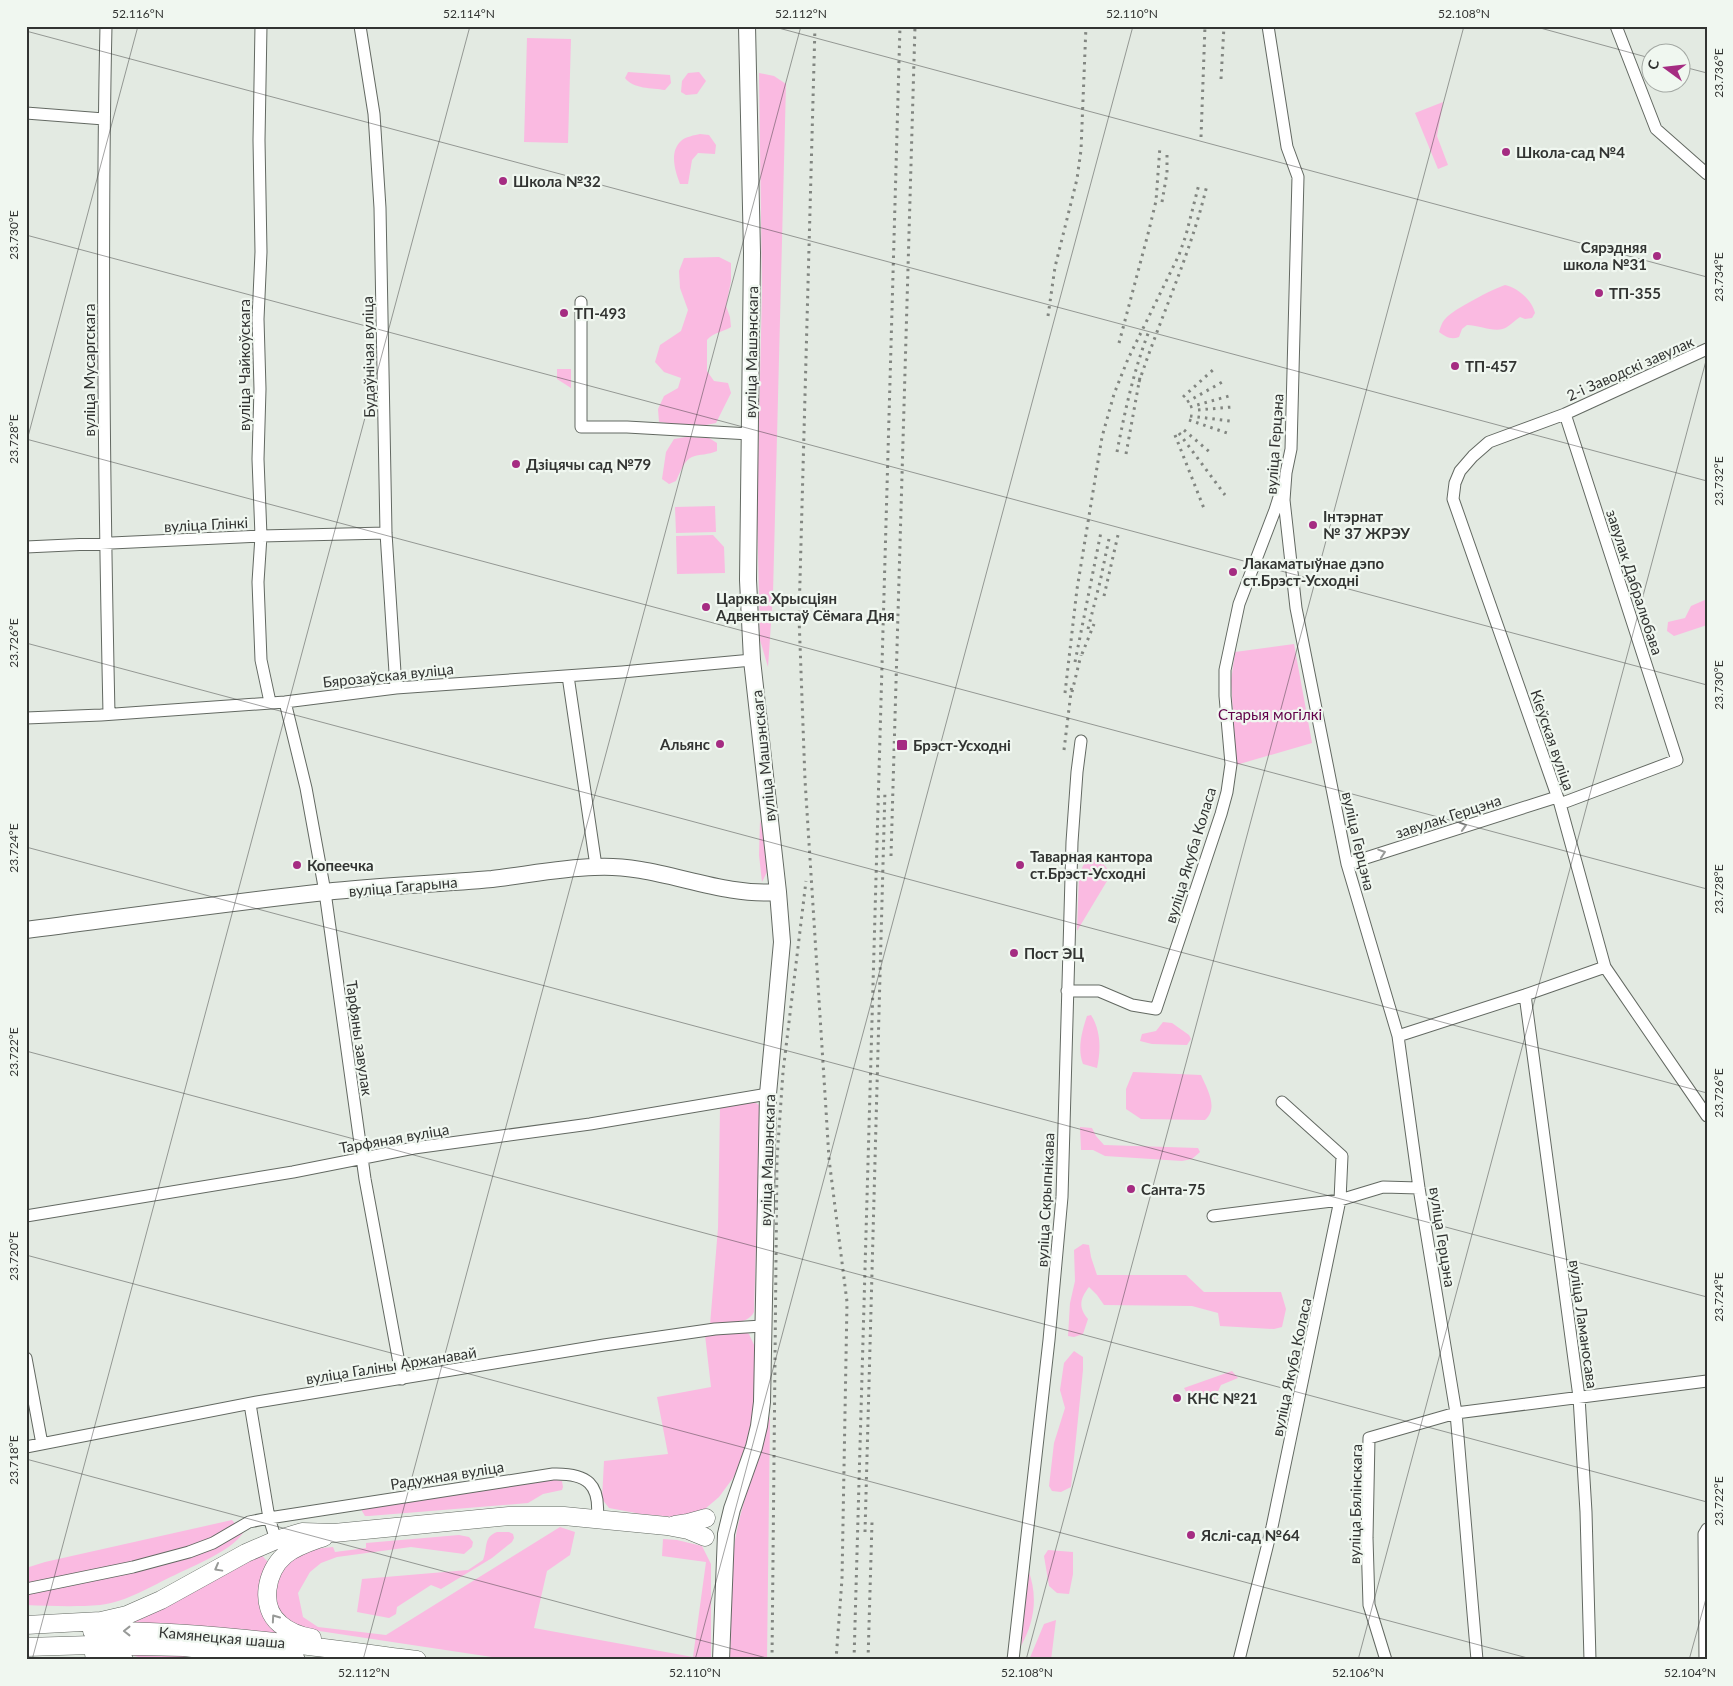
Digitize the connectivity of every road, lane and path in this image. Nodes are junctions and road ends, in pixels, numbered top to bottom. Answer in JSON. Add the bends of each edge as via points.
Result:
{"nodes":[{"id":1,"x":106,"y":26,"type":"edge"},
{"id":2,"x":261,"y":26,"type":"edge"},
{"id":3,"x":360,"y":26,"type":"edge"},
{"id":4,"x":747,"y":26,"type":"edge"},
{"id":5,"x":1268,"y":26,"type":"edge"},
{"id":6,"x":1616,"y":26,"type":"edge"},
{"id":7,"x":26,"y":113,"type":"edge"},
{"id":8,"x":104,"y":118,"type":"junction"},
{"id":9,"x":1707,"y":174,"type":"edge"},
{"id":10,"x":581,"y":302,"type":"dead end"},
{"id":11,"x":1707,"y":349,"type":"edge"},
{"id":12,"x":1565,"y":414,"type":"junction"},
{"id":13,"x":750,"y":434,"type":"junction"},
{"id":14,"x":1286,"y":473,"type":"junction"},
{"id":15,"x":386,"y":533,"type":"junction"},
{"id":16,"x":261,"y":536,"type":"junction"},
{"id":17,"x":105,"y":543,"type":"junction"},
{"id":18,"x":26,"y":547,"type":"edge"},
{"id":19,"x":752,"y":660,"type":"junction"},
{"id":20,"x":568,"y":676,"type":"junction"},
{"id":21,"x":396,"y":688,"type":"junction"},
{"id":22,"x":270,"y":702,"type":"junction"},
{"id":23,"x":285,"y":702,"type":"junction"},
{"id":24,"x":109,"y":714,"type":"junction"},
{"id":25,"x":26,"y":718,"type":"edge"},
{"id":26,"x":1081,"y":741,"type":"dead end"},
{"id":27,"x":1677,"y":760,"type":"joint"},
{"id":28,"x":1559,"y":800,"type":"junction"},
{"id":29,"x":1347,"y":864,"type":"junction"},
{"id":30,"x":596,"y":866,"type":"junction"},
{"id":31,"x":325,"y":892,"type":"junction"},
{"id":32,"x":778,"y":892,"type":"junction"},
{"id":33,"x":26,"y":930,"type":"edge"},
{"id":34,"x":1605,"y":967,"type":"junction"},
{"id":35,"x":1067,"y":991,"type":"junction"},
{"id":36,"x":1525,"y":995,"type":"junction"},
{"id":37,"x":1398,"y":1036,"type":"junction"},
{"id":38,"x":768,"y":1094,"type":"junction"},
{"id":39,"x":1282,"y":1102,"type":"dead end"},
{"id":40,"x":1707,"y":1116,"type":"edge"},
{"id":41,"x":362,"y":1158,"type":"junction"},
{"id":42,"x":1419,"y":1188,"type":"junction"},
{"id":43,"x":1340,"y":1200,"type":"junction"},
{"id":44,"x":26,"y":1216,"type":"edge"},
{"id":45,"x":1213,"y":1216,"type":"dead end"},
{"id":46,"x":762,"y":1326,"type":"junction"},
{"id":47,"x":26,"y":1358,"type":"edge"},
{"id":48,"x":402,"y":1379,"type":"junction"},
{"id":49,"x":1707,"y":1381,"type":"edge"},
{"id":50,"x":1579,"y":1397,"type":"junction"},
{"id":51,"x":250,"y":1404,"type":"junction"},
{"id":52,"x":1456,"y":1413,"type":"junction"},
{"id":53,"x":42,"y":1444,"type":"junction"},
{"id":54,"x":26,"y":1447,"type":"edge"},
{"id":55,"x":742,"y":1483,"type":"junction"},
{"id":56,"x":709,"y":1516,"type":"junction"},
{"id":57,"x":270,"y":1518,"type":"junction"},
{"id":58,"x":597,"y":1519,"type":"junction"},
{"id":59,"x":667,"y":1526,"type":"junction"},
{"id":60,"x":1707,"y":1529,"type":"edge"},
{"id":61,"x":334,"y":1533,"type":"junction"},
{"id":62,"x":717,"y":1535,"type":"junction"},
{"id":63,"x":276,"y":1540,"type":"junction"},
{"id":64,"x":26,"y":1589,"type":"edge"},
{"id":65,"x":26,"y":1625,"type":"edge"},
{"id":66,"x":27,"y":1642,"type":"edge"},
{"id":67,"x":410,"y":1659,"type":"edge"},
{"id":68,"x":124,"y":1660,"type":"edge"},
{"id":69,"x":296,"y":1660,"type":"edge"},
{"id":70,"x":721,"y":1660,"type":"edge"},
{"id":71,"x":1013,"y":1660,"type":"edge"},
{"id":72,"x":1239,"y":1660,"type":"edge"},
{"id":73,"x":1386,"y":1660,"type":"edge"},
{"id":74,"x":1478,"y":1660,"type":"edge"},
{"id":75,"x":1590,"y":1660,"type":"edge"},
{"id":76,"x":1705,"y":1660,"type":"edge"}],
"edges":[{"from":1,"to":8,"type":"street","name":"вуліца Мусаргскага"},
{"from":2,"to":16,"type":"street","name":"вуліца Чайкоўскага","via":[[258,459]]},
{"from":3,"to":15,"type":"street","name":"Будаўнічая вуліца","via":[[374,114],[380,208]]},
{"from":4,"to":13,"type":"main road","name":"вуліца Машэнскага","via":[[752,262]]},
{"from":5,"to":14,"type":"street","name":"вуліца Герцэна","via":[[1287,147],[1298,177],[1291,449]]},
{"from":6,"to":9,"type":"street","via":[[1656,129]]},
{"from":7,"to":8,"type":"street"},
{"from":8,"to":17,"type":"street","name":"вуліца Мусаргскага"},
{"from":10,"to":13,"type":"street","via":[[581,427]]},
{"from":11,"to":12,"type":"street","name":"2-і Заводскі завулак"},
{"from":12,"to":27,"type":"street","name":"завулак Дабралюбава"},
{"from":12,"to":28,"type":"street","name":"Кіеўская вуліца","via":[[1489,442],[1460,471],[1453,491],[1455,505]]},
{"from":13,"to":19,"type":"main road","name":"вуліца Машэнскага","via":[[747,552]]},
{"from":14,"to":29,"type":"street","name":"вуліца Герцэна","via":[[1285,508],[1296,608]]},
{"from":14,"to":35,"type":"street","name":"вуліца Якуба Коласа","via":[[1238,604],[1226,670],[1231,764],[1225,800],[1156,1009],[1132,1005],[1098,991]]},
{"from":15,"to":16,"type":"street","name":"вуліца Глінкі"},
{"from":15,"to":21,"type":"street","name":"Будаўнічая вуліца"},
{"from":16,"to":17,"type":"street","name":"вуліца Глінкі"},
{"from":16,"to":22,"type":"street","name":"вуліца Чайкоўскага","via":[[258,582],[261,660]]},
{"from":17,"to":18,"type":"street","name":"вуліца Глінкі"},
{"from":17,"to":24,"type":"street","name":"вуліца Мусаргскага"},
{"from":19,"to":20,"type":"street","name":"Бярозаўская вуліца"},
{"from":19,"to":32,"type":"main road","name":"вуліца Машэнскага"},
{"from":20,"to":21,"type":"street","name":"Бярозаўская вуліца"},
{"from":20,"to":30,"type":"street"},
{"from":21,"to":23,"type":"street","name":"Бярозаўская вуліца"},
{"from":22,"to":23,"type":"street","name":"Бярозаўская вуліца"},
{"from":22,"to":24,"type":"street","name":"Бярозаўская вуліца"},
{"from":23,"to":31,"type":"street","name":"Тарфяны завулак","via":[[306,788]]},
{"from":24,"to":25,"type":"street","name":"Бярозаўская вуліца"},
{"from":26,"to":35,"type":"street","name":"вуліца Скрыпнікава","via":[[1072,842]]},
{"from":27,"to":28,"type":"street","name":"завулак Герцэна"},
{"from":29,"to":28,"type":"street","name":"завулак Герцэна","one_way":true},
{"from":28,"to":34,"type":"street","name":"Кіеўская вуліца"},
{"from":29,"to":37,"type":"street","name":"вуліца Герцэна"},
{"from":30,"to":31,"type":"main road","name":"вуліца Гагарына"},
{"from":30,"to":32,"type":"main road","name":"вуліца Гагарына","via":[[645,870],[747,892]]},
{"from":31,"to":33,"type":"main road","name":"вуліца Гагарына"},
{"from":31,"to":41,"type":"street","name":"Тарфяны завулак"},
{"from":32,"to":38,"type":"main road","name":"вуліца Машэнскага","via":[[781,958]]},
{"from":34,"to":36,"type":"street"},
{"from":34,"to":40,"type":"street","name":"Кіеўская вуліца"},
{"from":35,"to":71,"type":"street","name":"вуліца Скрыпнікава","via":[[1062,1197]]},
{"from":36,"to":37,"type":"street"},
{"from":36,"to":50,"type":"street","name":"вуліца Ламаносава"},
{"from":37,"to":42,"type":"street","name":"вуліца Герцэна"},
{"from":38,"to":41,"type":"street","name":"Тарфяная вуліца"},
{"from":38,"to":46,"type":"main road","name":"вуліца Машэнскага"},
{"from":39,"to":43,"type":"street","name":"вуліца Якуба Коласа","via":[[1342,1156]]},
{"from":41,"to":44,"type":"street","name":"Тарфяная вуліца"},
{"from":41,"to":48,"type":"street","name":"Тарфяны завулак"},
{"from":42,"to":43,"type":"street","via":[[1383,1187]]},
{"from":42,"to":52,"type":"street","name":"вуліца Герцэна"},
{"from":43,"to":45,"type":"street"},
{"from":43,"to":72,"type":"street","name":"вуліца Якуба Коласа","via":[[1272,1527]]},
{"from":46,"to":48,"type":"street","name":"вуліца Галіны Аржанавай","via":[[715,1329]]},
{"from":46,"to":55,"type":"main road","name":"вуліца Машэнскага","via":[[761,1415]]},
{"from":47,"to":53,"type":"street"},
{"from":48,"to":51,"type":"street","name":"вуліца Галіны Аржанавай"},
{"from":49,"to":50,"type":"street","name":"вуліца Бялінскага"},
{"from":50,"to":52,"type":"street","name":"вуліца Бялінскага"},
{"from":50,"to":75,"type":"street","name":"вуліца Ламаносава"},
{"from":51,"to":53,"type":"street","name":"вуліца Галіны Аржанавай"},
{"from":51,"to":57,"type":"street"},
{"from":52,"to":73,"type":"street","name":"вуліца Бялінскага","via":[[1369,1438],[1368,1605]]},
{"from":52,"to":74,"type":"street","name":"вуліца Герцэна"},
{"from":53,"to":54,"type":"street","name":"вуліца Галіны Аржанавай"},
{"from":55,"to":56,"type":"main road","name":"вуліца Машэнскага","via":[[731,1502]]},
{"from":55,"to":62,"type":"main road","name":"вуліца Машэнскага"},
{"from":56,"to":59,"type":"main road"},
{"from":56,"to":62,"type":"main road","via":[[701,1529]]},
{"from":56,"to":62,"type":"main road","via":[[717,1515],[724,1519]]},
{"from":57,"to":58,"type":"street","name":"Радужная вуліца","via":[[553,1474],[574,1474],[581,1477],[597,1495]]},
{"from":57,"to":63,"type":"street"},
{"from":57,"to":64,"type":"street","name":"Радужная вуліца","via":[[250,1522],[213,1544],[189,1552]]},
{"from":58,"to":59,"type":"main road"},
{"from":58,"to":61,"type":"main road","via":[[509,1516]]},
{"from":59,"to":62,"type":"main road"},
{"from":60,"to":76,"type":"street","via":[[1704,1534]]},
{"from":61,"to":63,"type":"main road","via":[[302,1532]]},
{"from":67,"to":61,"type":"main road","one_way":true,"via":[[380,1649],[299,1635],[274,1618],[269,1608],[267,1588],[276,1565],[300,1545]]},
{"from":62,"to":70,"type":"main road","via":[[723,1571]]},
{"from":63,"to":65,"type":"main road","one_way":true,"via":[[128,1615],[101,1621]]},
{"from":67,"to":66,"type":"main road","name":"Камянецкая шаша","one_way":true,"via":[[186,1632],[132,1631]]},
{"from":66,"to":68,"type":"main road","via":[[50,1652],[92,1654]]},
{"from":66,"to":69,"type":"main road","name":"Камянецкая шаша","via":[[184,1647]]}]}
